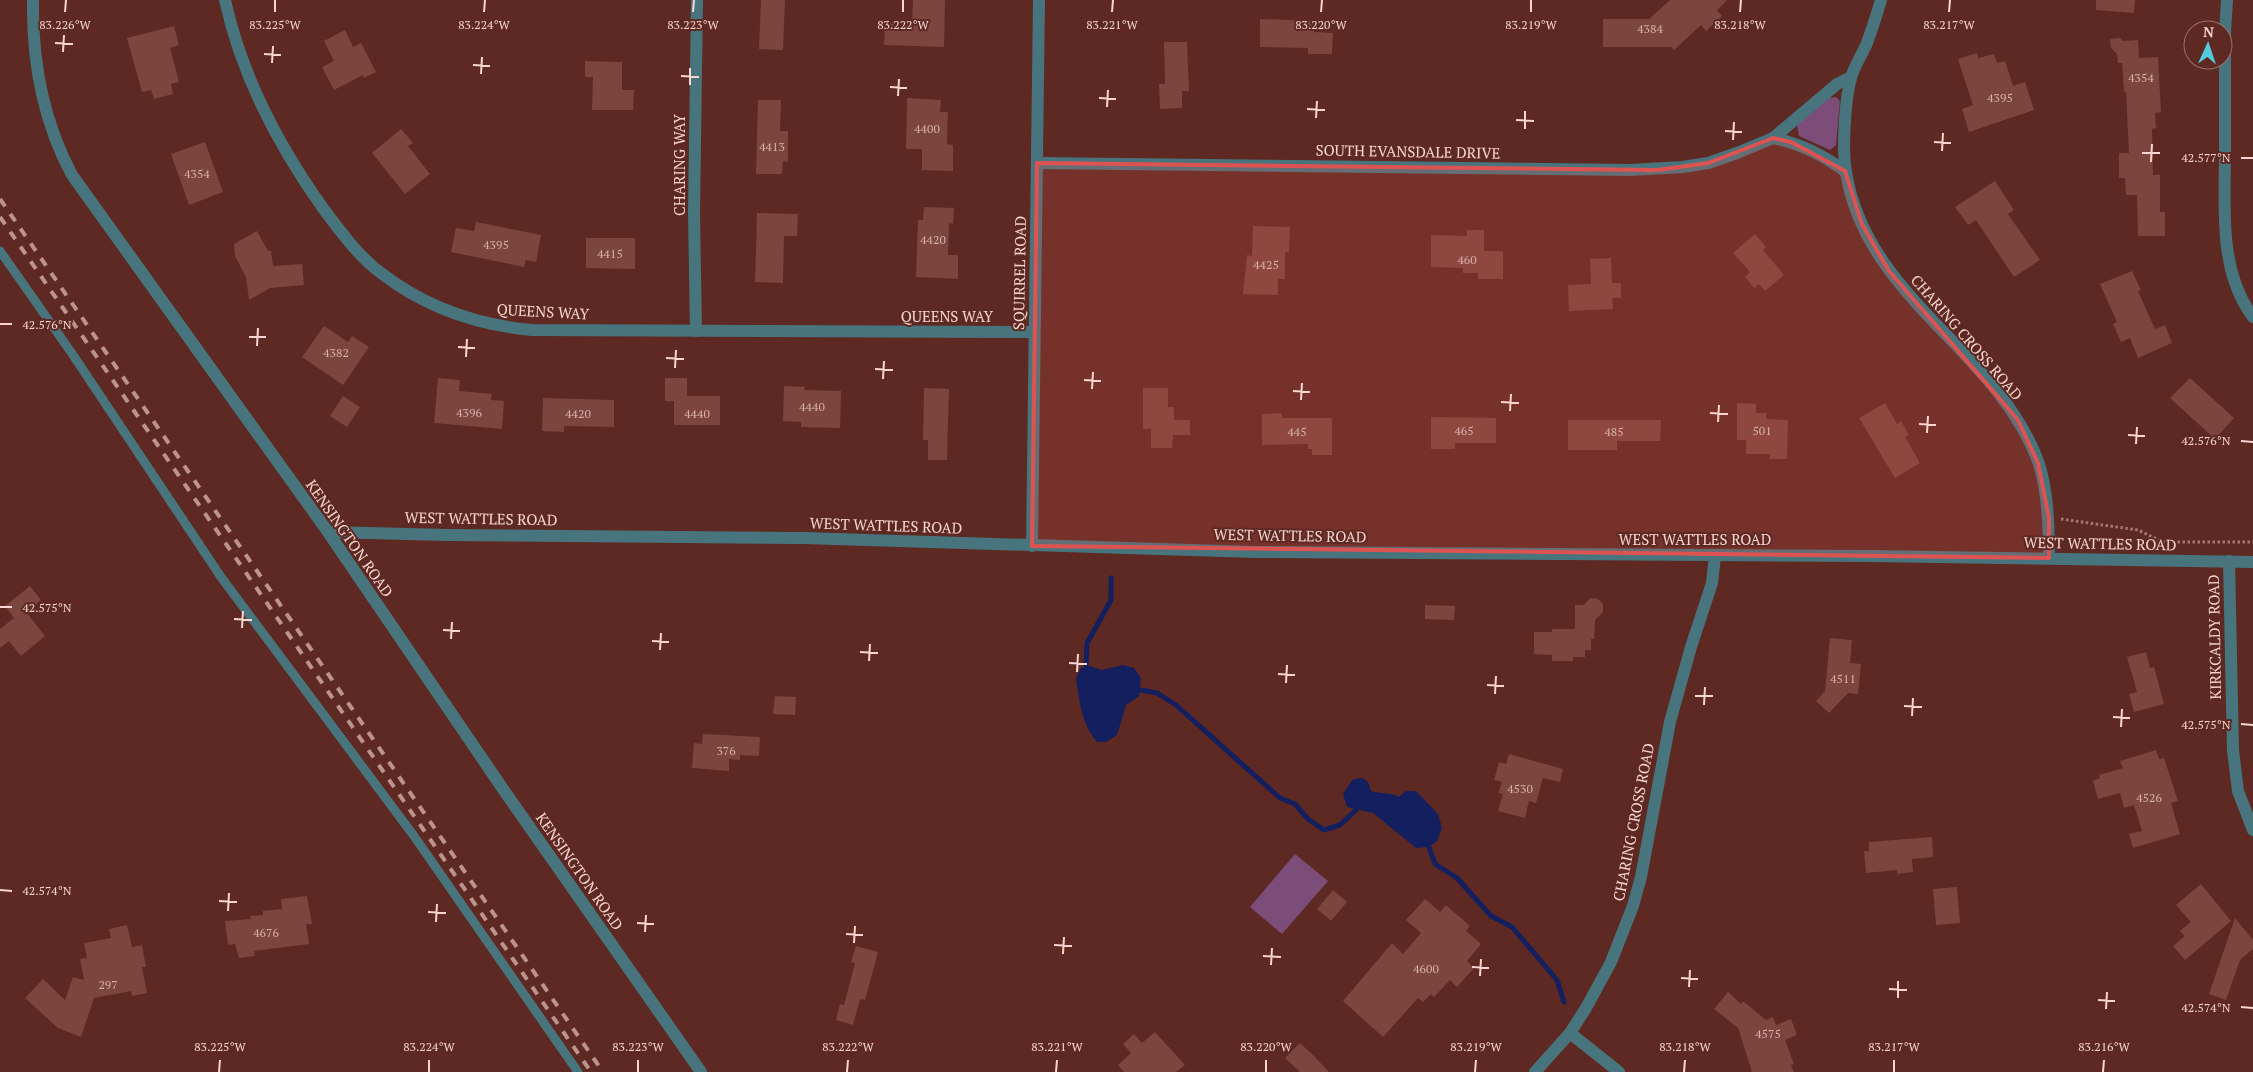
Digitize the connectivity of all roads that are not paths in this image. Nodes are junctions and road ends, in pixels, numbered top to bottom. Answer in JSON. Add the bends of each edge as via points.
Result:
{"nodes":[{"id":1,"x":33,"y":0,"type":"edge"},
{"id":2,"x":225,"y":0,"type":"edge"},
{"id":3,"x":697,"y":0,"type":"edge"},
{"id":4,"x":1039,"y":0,"type":"edge"},
{"id":5,"x":1881,"y":0,"type":"edge"},
{"id":6,"x":2227,"y":0,"type":"edge"},
{"id":7,"x":1851,"y":77,"type":"junction"},
{"id":8,"x":1773,"y":138,"type":"junction"},
{"id":9,"x":1037,"y":163,"type":"junction"},
{"id":10,"x":1846,"y":171,"type":"junction"},
{"id":11,"x":0,"y":251,"type":"edge"},
{"id":12,"x":2253,"y":317,"type":"edge"},
{"id":13,"x":696,"y":331,"type":"junction"},
{"id":14,"x":1034,"y":332,"type":"junction"},
{"id":15,"x":328,"y":532,"type":"junction"},
{"id":16,"x":1032,"y":546,"type":"junction"},
{"id":17,"x":1715,"y":556,"type":"junction"},
{"id":18,"x":2048,"y":558,"type":"junction"},
{"id":19,"x":2229,"y":561,"type":"junction"},
{"id":20,"x":2253,"y":562,"type":"edge"},
{"id":21,"x":2253,"y":830,"type":"edge"},
{"id":22,"x":1570,"y":1033,"type":"junction"},
{"id":23,"x":578,"y":1072,"type":"edge"},
{"id":24,"x":701,"y":1072,"type":"edge"},
{"id":25,"x":1535,"y":1072,"type":"edge"},
{"id":26,"x":1619,"y":1072,"type":"edge"}],
"edges":[{"from":1,"to":15,"type":"street","name":"KENSINGTON ROAD","via":[[34,47],[42,93],[56,144],[72,176]]},
{"from":2,"to":13,"type":"street","name":"QUEENS WAY","via":[[246,71],[279,139],[336,226],[380,273],[430,304],[490,325],[532,330]]},
{"from":3,"to":13,"type":"street","name":"CHARING WAY"},
{"from":4,"to":9,"type":"street","name":"SQUIRREL ROAD"},
{"from":5,"to":7,"type":"street","name":"CHARING CROSS ROAD"},
{"from":6,"to":12,"type":"street","via":[[2227,241],[2233,276]]},
{"from":7,"to":8,"type":"street","via":[[1837,84]]},
{"from":7,"to":10,"type":"street","name":"CHARING CROSS ROAD"},
{"from":8,"to":9,"type":"street","name":"SOUTH EVANSDALE DRIVE","via":[[1708,163],[1657,170]]},
{"from":8,"to":10,"type":"street","via":[[1811,150]]},
{"from":9,"to":14,"type":"street","name":"SQUIRREL ROAD"},
{"from":10,"to":18,"type":"street","name":"CHARING CROSS ROAD","via":[[1862,224],[1889,271],[1995,389],[2029,441],[2038,463],[2048,518]]},
{"from":11,"to":23,"type":"lane","via":[[221,578],[414,836]]},
{"from":13,"to":14,"type":"street","name":"QUEENS WAY"},
{"from":14,"to":16,"type":"street","name":"SQUIRREL ROAD"},
{"from":15,"to":16,"type":"street","name":"WEST WATTLES ROAD","via":[[804,538]]},
{"from":15,"to":24,"type":"street","name":"KENSINGTON ROAD"},
{"from":16,"to":17,"type":"street","name":"WEST WATTLES ROAD"},
{"from":17,"to":18,"type":"street","name":"WEST WATTLES ROAD"},
{"from":17,"to":22,"type":"street","name":"CHARING CROSS ROAD","via":[[1712,583],[1670,722],[1633,906],[1612,962]]},
{"from":18,"to":19,"type":"street","name":"WEST WATTLES ROAD"},
{"from":19,"to":20,"type":"street","name":"WEST WATTLES ROAD"},
{"from":19,"to":21,"type":"street","name":"KIRKCALDY ROAD","via":[[2233,750],[2238,790]]},
{"from":22,"to":25,"type":"street","name":"CHARING CROSS ROAD"},
{"from":22,"to":26,"type":"street"}]}
